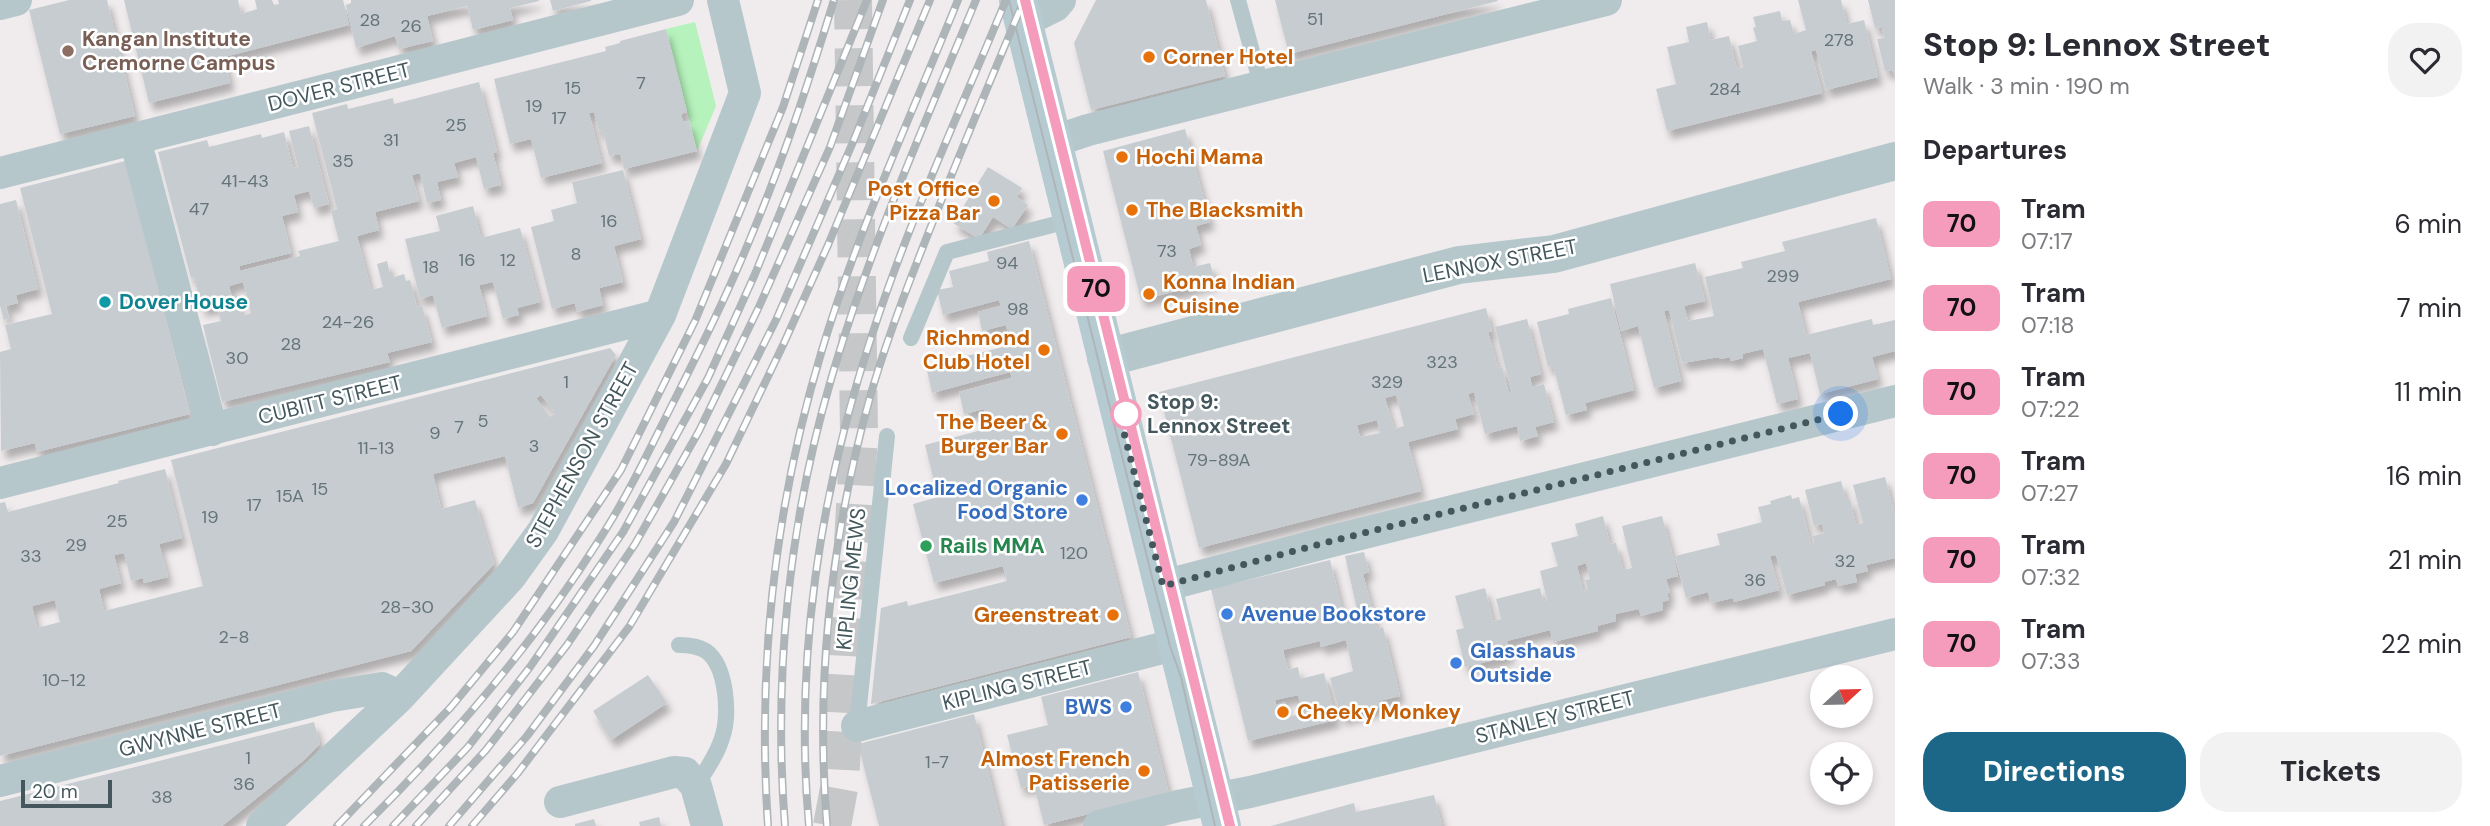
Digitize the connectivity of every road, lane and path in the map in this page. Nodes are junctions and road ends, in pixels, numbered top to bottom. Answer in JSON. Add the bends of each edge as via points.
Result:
{"nodes":[{"id":1,"x":16,"y":0,"type":"edge"},
{"id":2,"x":678,"y":0,"type":"edge"},
{"id":3,"x":723,"y":0,"type":"edge"},
{"id":4,"x":1060,"y":0,"type":"edge"},
{"id":5,"x":1238,"y":0,"type":"edge"},
{"id":6,"x":1606,"y":0,"type":"edge"},
{"id":7,"x":0,"y":4,"type":"edge"},
{"id":8,"x":1020,"y":11,"type":"edge"},
{"id":9,"x":1262,"y":88,"type":"junction"},
{"id":10,"x":135,"y":139,"type":"junction"},
{"id":11,"x":1052,"y":142,"type":"junction"},
{"id":12,"x":1894,"y":161,"type":"edge"},
{"id":13,"x":0,"y":173,"type":"edge"},
{"id":14,"x":1072,"y":220,"type":"junction"},
{"id":15,"x":660,"y":315,"type":"junction"},
{"id":16,"x":911,"y":338,"type":"dead end"},
{"id":17,"x":1106,"y":358,"type":"junction"},
{"id":18,"x":1895,"y":401,"type":"edge"},
{"id":19,"x":212,"y":430,"type":"junction"},
{"id":20,"x":887,"y":436,"type":"dead end"},
{"id":21,"x":0,"y":483,"type":"edge"},
{"id":22,"x":1163,"y":586,"type":"junction"},
{"id":23,"x":1895,"y":634,"type":"edge"},
{"id":24,"x":1178,"y":644,"type":"junction"},
{"id":25,"x":680,"y":645,"type":"dead end"},
{"id":26,"x":400,"y":696,"type":"junction"},
{"id":27,"x":857,"y":726,"type":"joint"},
{"id":28,"x":691,"y":779,"type":"junction"},
{"id":29,"x":0,"y":781,"type":"edge"},
{"id":30,"x":560,"y":802,"type":"dead end"},
{"id":31,"x":1219,"y":812,"type":"edge"},
{"id":32,"x":262,"y":826,"type":"edge"},
{"id":33,"x":707,"y":826,"type":"edge"},
{"id":34,"x":1099,"y":826,"type":"edge"}],
"edges":[{"from":1,"to":7,"type":"street"},
{"from":2,"to":10,"type":"street","name":"DOVER STREET"},
{"from":3,"to":15,"type":"street","name":"STEPHENSON STREET","via":[[745,93]]},
{"from":4,"to":8,"type":"street","via":[[1055,6]]},
{"from":5,"to":9,"type":"lane"},
{"from":6,"to":9,"type":"street"},
{"from":8,"to":11,"type":"main road"},
{"from":9,"to":11,"type":"street"},
{"from":10,"to":13,"type":"street","name":"DOVER STREET"},
{"from":10,"to":19,"type":"street"},
{"from":11,"to":14,"type":"main road"},
{"from":12,"to":17,"type":"street","name":"LENNOX STREET","via":[[1554,254],[1460,265]]},
{"from":14,"to":16,"type":"lane","via":[[947,252]]},
{"from":14,"to":17,"type":"main road"},
{"from":15,"to":19,"type":"street","name":"CUBITT STREET"},
{"from":15,"to":26,"type":"street","name":"STEPHENSON STREET","via":[[543,531],[510,577]]},
{"from":17,"to":22,"type":"main road"},
{"from":18,"to":22,"type":"street"},
{"from":19,"to":21,"type":"street","name":"CUBITT STREET"},
{"from":20,"to":27,"type":"lane","name":"KIPLING MEWS"},
{"from":22,"to":24,"type":"main road"},
{"from":23,"to":31,"type":"street","name":"STANLEY STREET","via":[[1250,792]]},
{"from":24,"to":27,"type":"street","name":"KIPLING STREET"},
{"from":24,"to":31,"type":"main road"},
{"from":25,"to":28,"type":"lane","via":[[708,653],[718,669],[727,702],[727,720],[715,755]]},
{"from":26,"to":29,"type":"street","name":"GWYNNE STREET","via":[[382,688],[332,696]]},
{"from":26,"to":32,"type":"street","name":"STEPHENSON STREET"},
{"from":28,"to":30,"type":"street","via":[[674,772]]},
{"from":28,"to":33,"type":"street"},
{"from":31,"to":34,"type":"street","name":"STANLEY STREET"}]}
